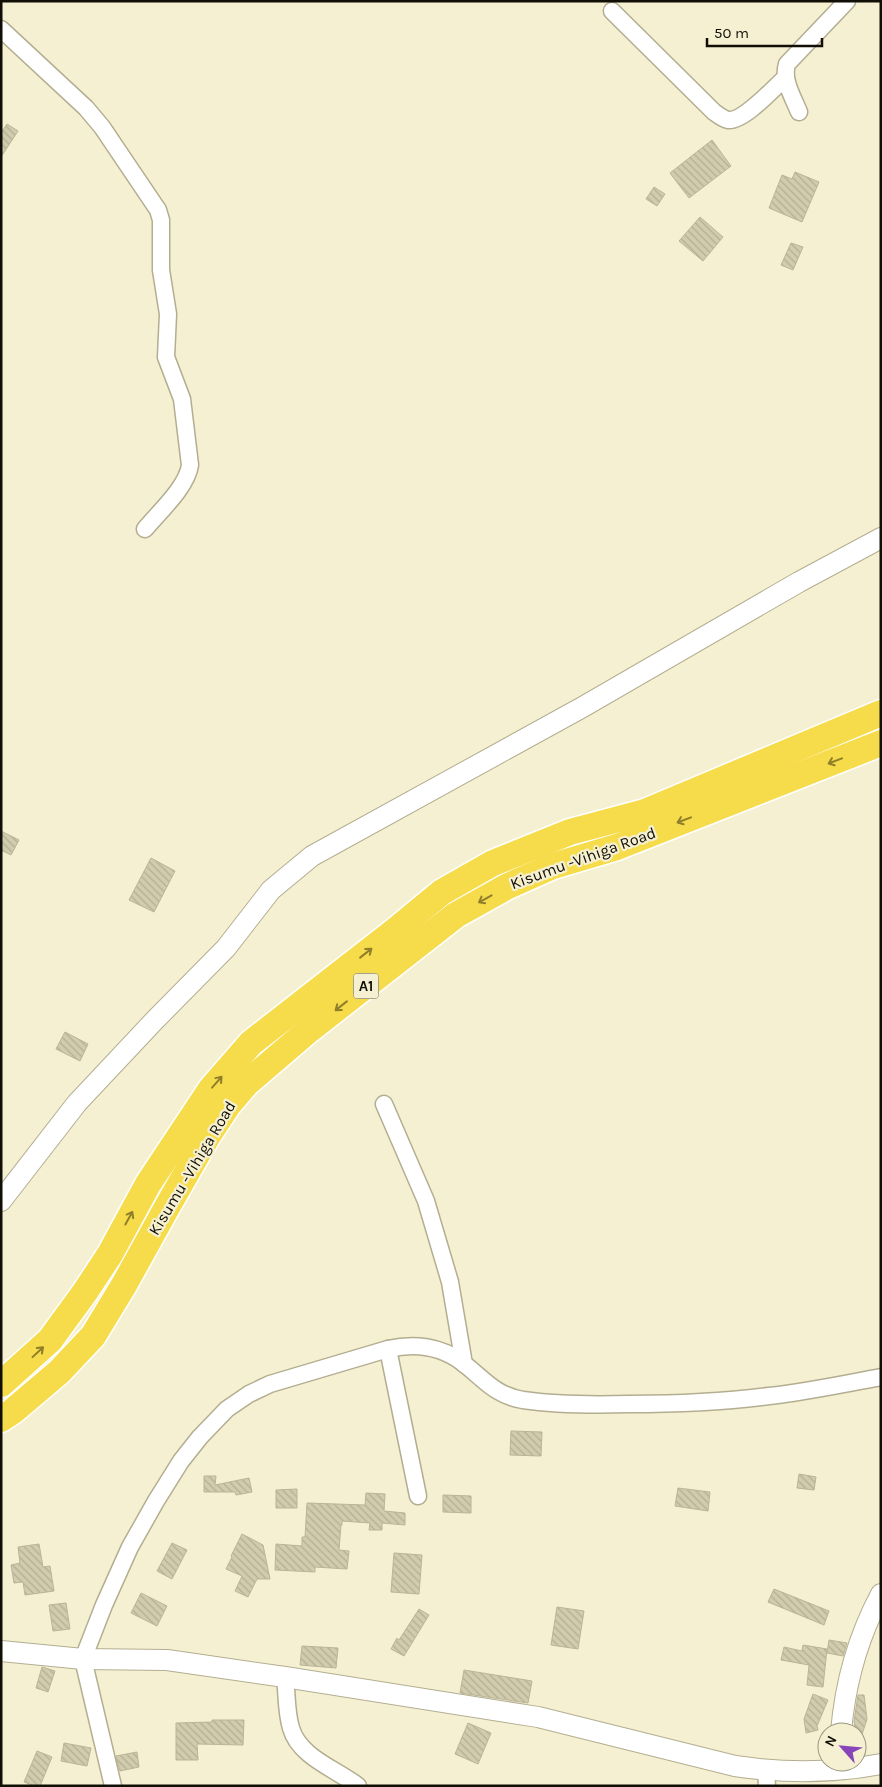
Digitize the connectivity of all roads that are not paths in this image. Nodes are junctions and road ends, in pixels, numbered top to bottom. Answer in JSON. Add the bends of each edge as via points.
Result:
{"nodes":[{"id":1,"x":847,"y":1,"type":"edge"},
{"id":2,"x":612,"y":11,"type":"dead end"},
{"id":3,"x":1,"y":29,"type":"edge"},
{"id":4,"x":785,"y":78,"type":"junction"},
{"id":5,"x":799,"y":112,"type":"dead end"},
{"id":6,"x":145,"y":529,"type":"dead end"},
{"id":7,"x":881,"y":538,"type":"edge"},
{"id":8,"x":881,"y":713,"type":"edge"},
{"id":9,"x":881,"y":743,"type":"edge"},
{"id":10,"x":384,"y":1104,"type":"dead end"},
{"id":11,"x":1,"y":1201,"type":"edge"},
{"id":12,"x":388,"y":1349,"type":"junction"},
{"id":13,"x":464,"y":1364,"type":"junction"},
{"id":14,"x":881,"y":1377,"type":"edge"},
{"id":15,"x":1,"y":1384,"type":"edge"},
{"id":16,"x":1,"y":1419,"type":"edge"},
{"id":17,"x":418,"y":1496,"type":"dead end"},
{"id":18,"x":881,"y":1594,"type":"edge"},
{"id":19,"x":1,"y":1651,"type":"edge"},
{"id":20,"x":83,"y":1659,"type":"junction"},
{"id":21,"x":285,"y":1677,"type":"junction"},
{"id":22,"x":842,"y":1722,"type":"edge"},
{"id":23,"x":881,"y":1764,"type":"edge"},
{"id":24,"x":867,"y":1767,"type":"edge"},
{"id":25,"x":817,"y":1770,"type":"edge"},
{"id":26,"x":766,"y":1778,"type":"edge"},
{"id":27,"x":113,"y":1786,"type":"edge"},
{"id":28,"x":358,"y":1786,"type":"edge"}],
"edges":[{"from":1,"to":4,"type":"street","via":[[790,59]]},
{"from":2,"to":4,"type":"street","via":[[714,112],[725,119],[737,118],[750,110]]},
{"from":3,"to":6,"type":"street","via":[[102,128],[152,200],[161,220],[161,270],[168,314],[166,356],[182,400],[190,465],[184,482]]},
{"from":4,"to":5,"type":"street"},
{"from":7,"to":11,"type":"street","via":[[582,708],[312,856],[271,890],[226,948],[77,1103]]},
{"from":15,"to":8,"type":"highway","name":"Kisumu -Vihiga Road","number":"A1","one_way":true,"via":[[50,1340],[110,1254],[148,1184],[211,1089],[251,1043],[442,892],[502,859],[570,832],[644,812]]},
{"from":9,"to":16,"type":"highway","name":"Kisumu -Vihiga Road","number":"A1","one_way":true,"via":[[617,846],[553,866],[456,915],[246,1084],[208,1136],[93,1336],[59,1372]]},
{"from":10,"to":13,"type":"street","via":[[426,1201],[450,1282]]},
{"from":12,"to":13,"type":"street","via":[[420,1345],[451,1354]]},
{"from":12,"to":17,"type":"street"},
{"from":12,"to":20,"type":"street","via":[[270,1384],[227,1409],[181,1461],[156,1501],[130,1547]]},
{"from":13,"to":14,"type":"street","via":[[496,1391],[522,1400],[555,1403],[672,1404],[768,1396]]},
{"from":18,"to":22,"type":"street","via":[[854,1659]]},
{"from":19,"to":20,"type":"street"},
{"from":20,"to":21,"type":"street","via":[[167,1660]]},
{"from":20,"to":27,"type":"street"},
{"from":21,"to":26,"type":"street","via":[[538,1717],[735,1766]]},
{"from":21,"to":28,"type":"street","via":[[291,1728],[297,1740],[306,1752]]},
{"from":23,"to":24,"type":"street"},
{"from":25,"to":26,"type":"street"}]}
